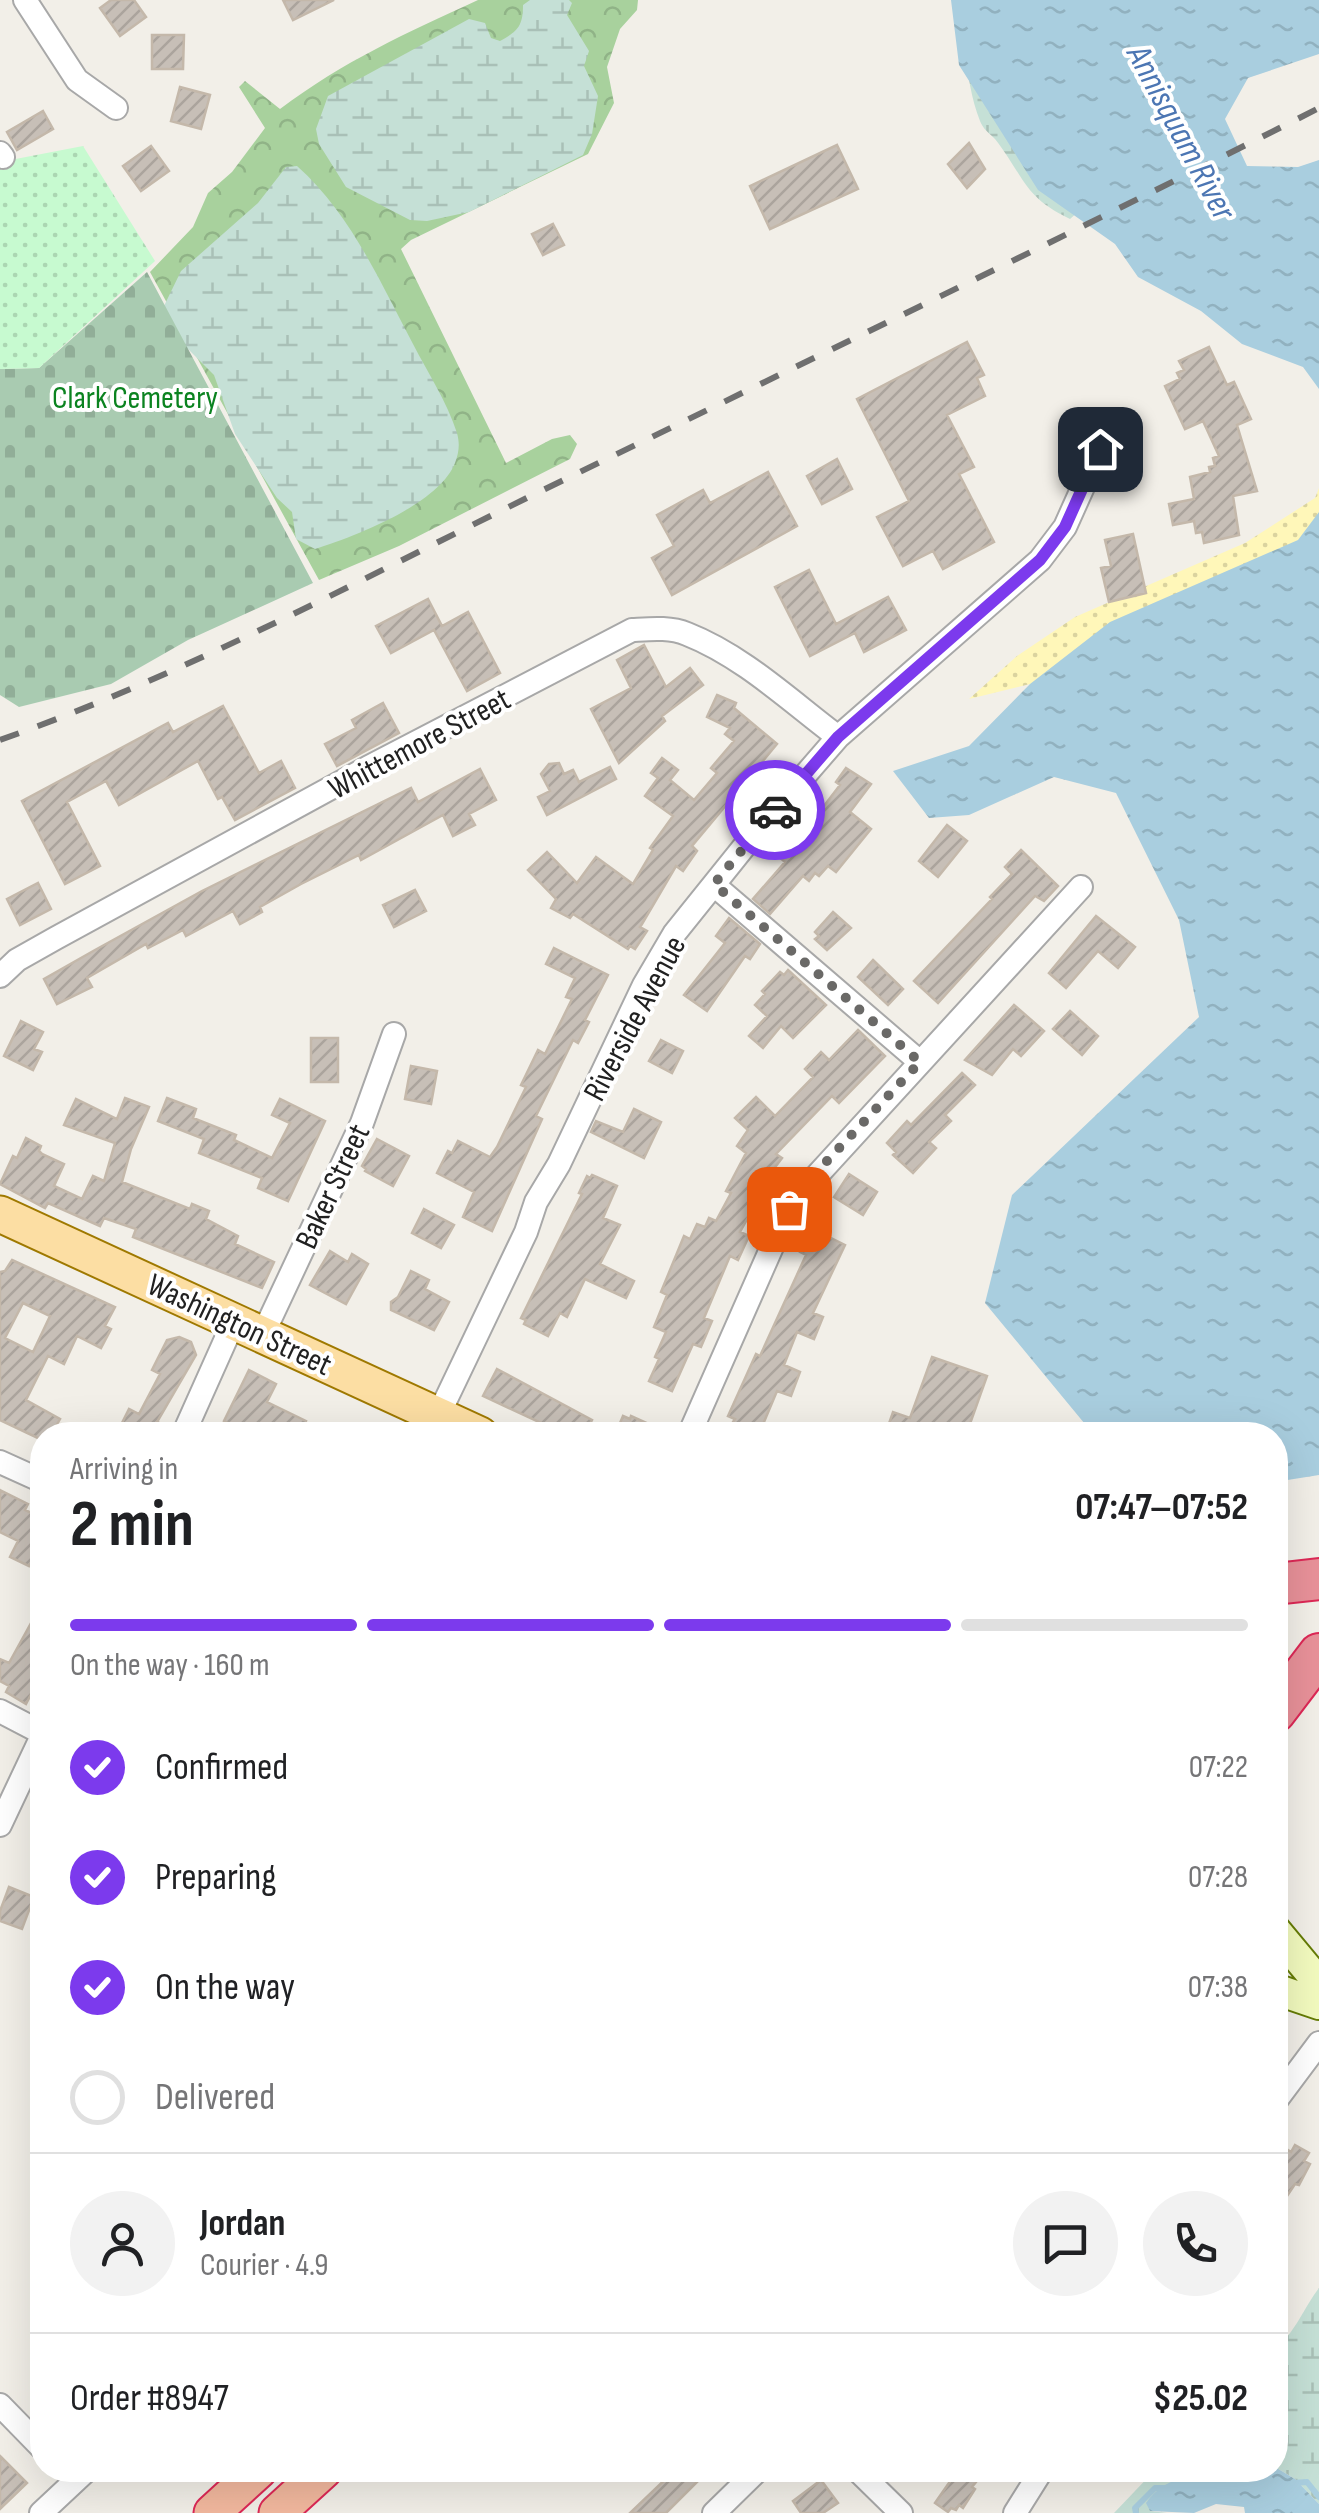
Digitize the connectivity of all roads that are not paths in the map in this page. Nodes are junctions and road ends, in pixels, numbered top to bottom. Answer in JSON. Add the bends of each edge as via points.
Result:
{"nodes":[{"id":1,"x":25,"y":0,"type":"edge"},
{"id":2,"x":116,"y":108,"type":"dead end"},
{"id":3,"x":1100,"y":449,"type":"dead end"},
{"id":4,"x":838,"y":737,"type":"junction"},
{"id":5,"x":714,"y":884,"type":"junction"},
{"id":6,"x":1082,"y":887,"type":"dead end"},
{"id":7,"x":2,"y":972,"type":"edge"},
{"id":8,"x":394,"y":1034,"type":"dead end"},
{"id":9,"x":920,"y":1062,"type":"junction"},
{"id":10,"x":1,"y":1216,"type":"edge"},
{"id":11,"x":248,"y":1328,"type":"junction"},
{"id":12,"x":438,"y":1416,"type":"junction"},
{"id":13,"x":191,"y":1422,"type":"edge"},
{"id":14,"x":451,"y":1422,"type":"edge"},
{"id":15,"x":695,"y":1422,"type":"edge"},
{"id":16,"x":0,"y":1462,"type":"edge"},
{"id":17,"x":30,"y":1475,"type":"edge"},
{"id":18,"x":1319,"y":1580,"type":"edge"},
{"id":19,"x":1288,"y":1583,"type":"edge"},
{"id":20,"x":1319,"y":1654,"type":"edge"},
{"id":21,"x":1288,"y":1695,"type":"edge"},
{"id":22,"x":0,"y":1712,"type":"edge"},
{"id":23,"x":30,"y":1728,"type":"edge"},
{"id":24,"x":30,"y":1760,"type":"edge"},
{"id":25,"x":0,"y":1824,"type":"edge"},
{"id":26,"x":1288,"y":1946,"type":"edge"},
{"id":27,"x":1319,"y":1983,"type":"edge"},
{"id":28,"x":1288,"y":1994,"type":"edge"},
{"id":29,"x":1319,"y":2004,"type":"edge"},
{"id":30,"x":1319,"y":2043,"type":"edge"},
{"id":31,"x":1288,"y":2085,"type":"edge"},
{"id":32,"x":0,"y":2406,"type":"edge"},
{"id":33,"x":30,"y":2436,"type":"edge"},
{"id":34,"x":68,"y":2482,"type":"edge"},
{"id":35,"x":246,"y":2482,"type":"edge"},
{"id":36,"x":311,"y":2482,"type":"edge"},
{"id":37,"x":746,"y":2482,"type":"edge"},
{"id":38,"x":869,"y":2482,"type":"edge"},
{"id":39,"x":1034,"y":2482,"type":"edge"},
{"id":40,"x":41,"y":2513,"type":"edge"},
{"id":41,"x":212,"y":2513,"type":"edge"},
{"id":42,"x":276,"y":2513,"type":"edge"},
{"id":43,"x":714,"y":2513,"type":"edge"},
{"id":44,"x":901,"y":2513,"type":"edge"},
{"id":45,"x":1014,"y":2513,"type":"edge"}],
"edges":[{"from":1,"to":2,"type":"street","via":[[77,80]]},
{"from":3,"to":4,"type":"street","name":"Riverside Avenue","via":[[1065,527],[1040,560]]},
{"from":4,"to":5,"type":"street","name":"Riverside Avenue"},
{"from":4,"to":7,"type":"street","name":"Whittemore Street","via":[[735,659],[685,633],[632,630]]},
{"from":5,"to":9,"type":"street"},
{"from":5,"to":12,"type":"street","name":"Riverside Avenue","via":[[644,985]]},
{"from":6,"to":9,"type":"street"},
{"from":8,"to":11,"type":"street","name":"Baker Street","via":[[362,1123]]},
{"from":9,"to":15,"type":"street","via":[[789,1209]]},
{"from":10,"to":11,"type":"main road","name":"Washington Street"},
{"from":11,"to":12,"type":"main road","name":"Washington Street"},
{"from":11,"to":13,"type":"street","name":"Baker Street"},
{"from":12,"to":14,"type":"main road","name":"Washington Street"},
{"from":16,"to":17,"type":"street"},
{"from":18,"to":19,"type":"highway"},
{"from":20,"to":21,"type":"highway"},
{"from":22,"to":23,"type":"street"},
{"from":24,"to":25,"type":"street"},
{"from":26,"to":27,"type":"main road"},
{"from":28,"to":29,"type":"main road"},
{"from":30,"to":31,"type":"street"},
{"from":32,"to":33,"type":"street"},
{"from":34,"to":40,"type":"street"},
{"from":35,"to":41,"type":"highway"},
{"from":36,"to":42,"type":"highway"},
{"from":37,"to":43,"type":"street"},
{"from":38,"to":44,"type":"street"},
{"from":39,"to":45,"type":"street"}]}
